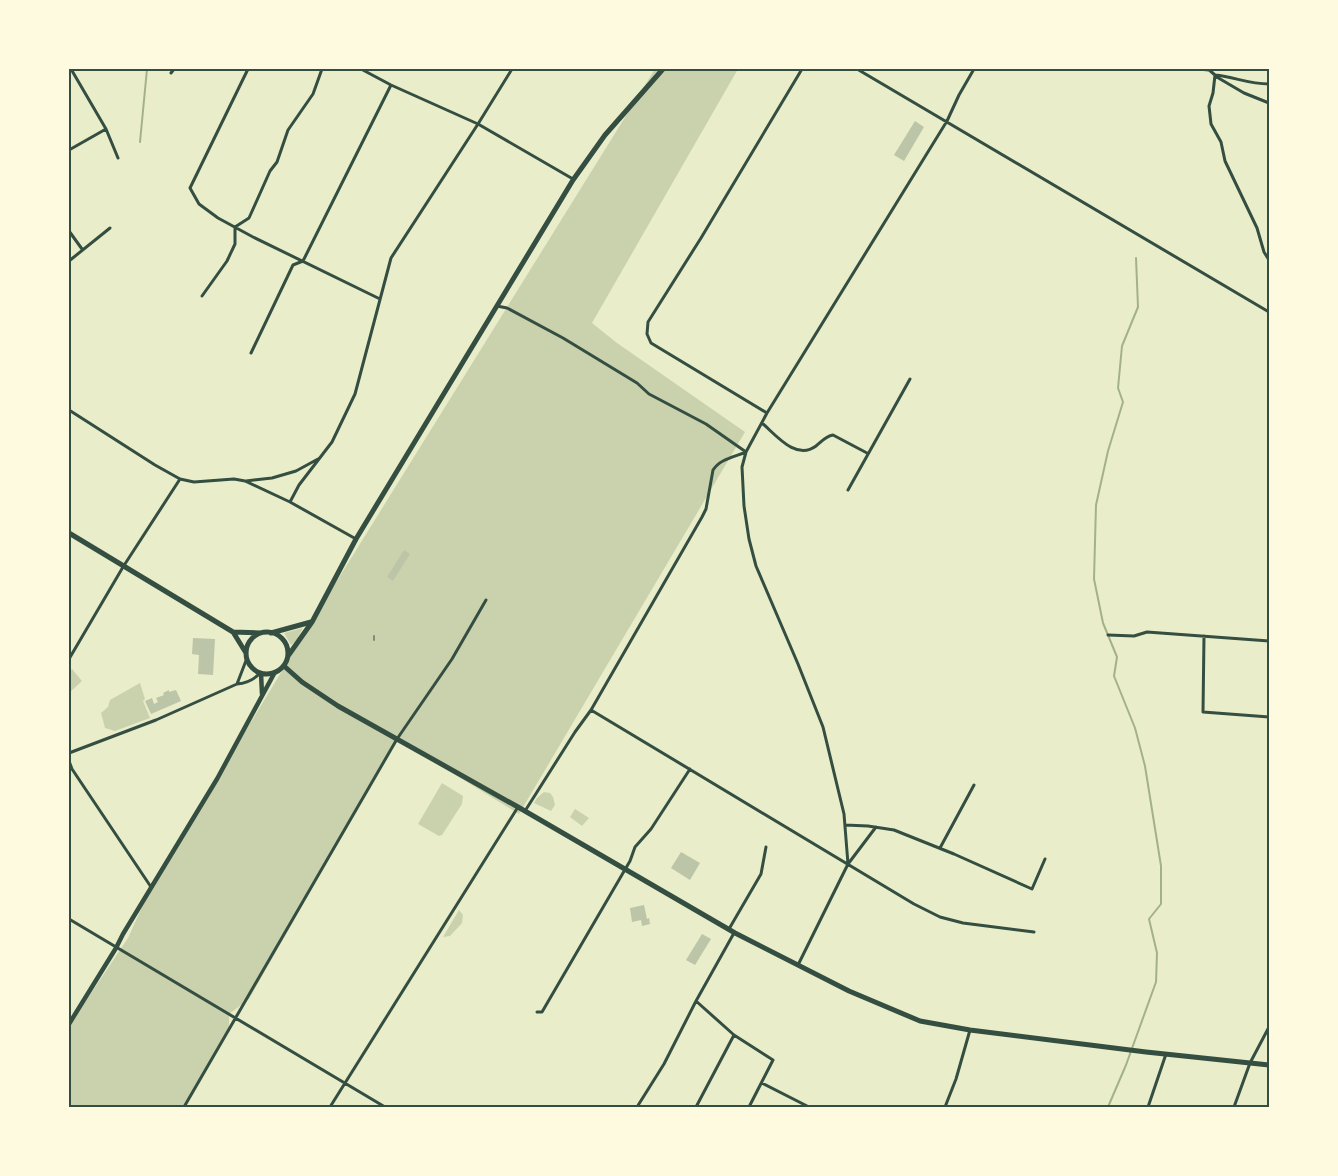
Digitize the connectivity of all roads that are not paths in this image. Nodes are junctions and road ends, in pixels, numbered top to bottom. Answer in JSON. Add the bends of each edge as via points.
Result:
{"nodes":[{"id":1,"x":72,"y":69,"type":"edge"},
{"id":2,"x":174,"y":69,"type":"edge"},
{"id":3,"x":248,"y":69,"type":"edge"},
{"id":4,"x":322,"y":69,"type":"edge"},
{"id":5,"x":361,"y":69,"type":"edge"},
{"id":6,"x":512,"y":69,"type":"edge"},
{"id":7,"x":663,"y":69,"type":"edge"},
{"id":8,"x":802,"y":69,"type":"edge"},
{"id":9,"x":857,"y":69,"type":"edge"},
{"id":10,"x":974,"y":69,"type":"edge"},
{"id":11,"x":1198,"y":69,"type":"edge"},
{"id":12,"x":1209,"y":70,"type":"edge"},
{"id":13,"x":172,"y":73,"type":"dead end"},
{"id":14,"x":1215,"y":75,"type":"junction"},
{"id":15,"x":1269,"y":84,"type":"edge"},
{"id":16,"x":391,"y":85,"type":"junction"},
{"id":17,"x":1269,"y":103,"type":"edge"},
{"id":18,"x":947,"y":120,"type":"junction"},
{"id":19,"x":478,"y":124,"type":"junction"},
{"id":20,"x":106,"y":129,"type":"junction"},
{"id":21,"x":69,"y":150,"type":"edge"},
{"id":22,"x":118,"y":158,"type":"dead end"},
{"id":23,"x":573,"y":180,"type":"junction"},
{"id":24,"x":235,"y":227,"type":"junction"},
{"id":25,"x":110,"y":228,"type":"dead end"},
{"id":26,"x":69,"y":231,"type":"edge"},
{"id":27,"x":82,"y":249,"type":"junction"},
{"id":28,"x":1269,"y":260,"type":"edge"},
{"id":29,"x":69,"y":261,"type":"edge"},
{"id":30,"x":303,"y":261,"type":"junction"},
{"id":31,"x":202,"y":296,"type":"dead end"},
{"id":32,"x":380,"y":299,"type":"junction"},
{"id":33,"x":498,"y":306,"type":"junction"},
{"id":34,"x":1269,"y":312,"type":"edge"},
{"id":35,"x":251,"y":353,"type":"dead end"},
{"id":36,"x":910,"y":379,"type":"dead end"},
{"id":37,"x":69,"y":410,"type":"edge"},
{"id":38,"x":767,"y":412,"type":"junction"},
{"id":39,"x":762,"y":423,"type":"junction"},
{"id":40,"x":746,"y":452,"type":"junction"},
{"id":41,"x":868,"y":453,"type":"junction"},
{"id":42,"x":319,"y":458,"type":"junction"},
{"id":43,"x":180,"y":479,"type":"junction"},
{"id":44,"x":245,"y":481,"type":"junction"},
{"id":45,"x":848,"y":490,"type":"dead end"},
{"id":46,"x":290,"y":502,"type":"junction"},
{"id":47,"x":69,"y":534,"type":"edge"},
{"id":48,"x":356,"y":539,"type":"junction"},
{"id":49,"x":123,"y":567,"type":"junction"},
{"id":50,"x":486,"y":600,"type":"dead end"},
{"id":51,"x":312,"y":622,"type":"junction"},
{"id":52,"x":233,"y":632,"type":"junction"},
{"id":53,"x":260,"y":633,"type":"junction"},
{"id":54,"x":271,"y":633,"type":"junction"},
{"id":55,"x":1108,"y":636,"type":"dead end"},
{"id":56,"x":1204,"y":636,"type":"junction"},
{"id":57,"x":1269,"y":641,"type":"edge"},
{"id":58,"x":246,"y":656,"type":"junction"},
{"id":59,"x":288,"y":656,"type":"junction"},
{"id":60,"x":69,"y":660,"type":"edge"},
{"id":61,"x":284,"y":666,"type":"junction"},
{"id":62,"x":275,"y":672,"type":"junction"},
{"id":63,"x":260,"y":673,"type":"junction"},
{"id":64,"x":237,"y":684,"type":"junction"},
{"id":65,"x":262,"y":695,"type":"junction"},
{"id":66,"x":591,"y":710,"type":"junction"},
{"id":67,"x":1269,"y":717,"type":"edge"},
{"id":68,"x":397,"y":739,"type":"junction"},
{"id":69,"x":69,"y":753,"type":"edge"},
{"id":70,"x":69,"y":761,"type":"edge"},
{"id":71,"x":690,"y":769,"type":"junction"},
{"id":72,"x":974,"y":785,"type":"dead end"},
{"id":73,"x":518,"y":807,"type":"junction"},
{"id":74,"x":525,"y":811,"type":"junction"},
{"id":75,"x":845,"y":824,"type":"junction"},
{"id":76,"x":876,"y":826,"type":"junction"},
{"id":77,"x":766,"y":847,"type":"dead end"},
{"id":78,"x":940,"y":848,"type":"junction"},
{"id":79,"x":1044,"y":859,"type":"dead end"},
{"id":80,"x":848,"y":864,"type":"junction"},
{"id":81,"x":625,"y":869,"type":"junction"},
{"id":82,"x":151,"y":887,"type":"junction"},
{"id":83,"x":69,"y":919,"type":"edge"},
{"id":84,"x":729,"y":930,"type":"junction"},
{"id":85,"x":1034,"y":932,"type":"dead end"},
{"id":86,"x":735,"y":933,"type":"junction"},
{"id":87,"x":116,"y":948,"type":"junction"},
{"id":88,"x":798,"y":965,"type":"junction"},
{"id":89,"x":696,"y":1001,"type":"junction"},
{"id":90,"x":537,"y":1012,"type":"dead end"},
{"id":91,"x":235,"y":1018,"type":"junction"},
{"id":92,"x":69,"y":1024,"type":"edge"},
{"id":93,"x":1269,"y":1027,"type":"edge"},
{"id":94,"x":970,"y":1030,"type":"junction"},
{"id":95,"x":734,"y":1035,"type":"junction"},
{"id":96,"x":1166,"y":1054,"type":"junction"},
{"id":97,"x":1250,"y":1063,"type":"junction"},
{"id":98,"x":1269,"y":1065,"type":"edge"},
{"id":99,"x":762,"y":1082,"type":"junction"},
{"id":100,"x":346,"y":1083,"type":"junction"},
{"id":101,"x":184,"y":1107,"type":"edge"},
{"id":102,"x":330,"y":1107,"type":"edge"},
{"id":103,"x":385,"y":1107,"type":"edge"},
{"id":104,"x":637,"y":1107,"type":"edge"},
{"id":105,"x":696,"y":1107,"type":"edge"},
{"id":106,"x":749,"y":1107,"type":"edge"},
{"id":107,"x":809,"y":1107,"type":"edge"},
{"id":108,"x":945,"y":1107,"type":"edge"},
{"id":109,"x":1148,"y":1107,"type":"edge"},
{"id":110,"x":1234,"y":1107,"type":"edge"}],
"edges":[{"from":1,"to":20,"type":"street"},
{"from":2,"to":13,"type":"street"},
{"from":3,"to":24,"type":"street","via":[[190,188],[198,204]]},
{"from":4,"to":24,"type":"street","via":[[312,94],[288,130],[277,162],[249,218]]},
{"from":5,"to":16,"type":"street"},
{"from":6,"to":19,"type":"street"},
{"from":7,"to":23,"type":"main road","via":[[605,135]]},
{"from":8,"to":38,"type":"street","via":[[648,322],[647,334],[651,343]]},
{"from":9,"to":18,"type":"street"},
{"from":10,"to":18,"type":"street"},
{"from":11,"to":12,"type":"street"},
{"from":12,"to":14,"type":"street"},
{"from":14,"to":15,"type":"street","via":[[1253,84]]},
{"from":14,"to":17,"type":"street","via":[[1244,93]]},
{"from":14,"to":28,"type":"street","via":[[1209,106],[1211,124]]},
{"from":16,"to":19,"type":"street"},
{"from":16,"to":30,"type":"street"},
{"from":18,"to":34,"type":"street"},
{"from":18,"to":38,"type":"street"},
{"from":19,"to":23,"type":"street"},
{"from":19,"to":32,"type":"street","via":[[391,258]]},
{"from":20,"to":21,"type":"street"},
{"from":20,"to":22,"type":"street"},
{"from":23,"to":33,"type":"main road"},
{"from":24,"to":30,"type":"street"},
{"from":24,"to":31,"type":"street","via":[[235,244],[227,261]]},
{"from":25,"to":27,"type":"street"},
{"from":26,"to":27,"type":"street"},
{"from":27,"to":29,"type":"street"},
{"from":30,"to":32,"type":"street"},
{"from":30,"to":35,"type":"street","via":[[293,266]]},
{"from":32,"to":42,"type":"street","via":[[355,394],[332,442]]},
{"from":33,"to":40,"type":"street","via":[[563,338],[637,383],[649,394],[706,424]]},
{"from":33,"to":48,"type":"main road"},
{"from":36,"to":41,"type":"street"},
{"from":37,"to":43,"type":"street"},
{"from":38,"to":39,"type":"street"},
{"from":39,"to":40,"type":"street"},
{"from":39,"to":41,"type":"street","via":[[796,450],[809,450],[833,435]]},
{"from":40,"to":66,"type":"street","via":[[716,465],[702,517]]},
{"from":40,"to":75,"type":"street","via":[[742,467],[743,490],[753,558],[822,727]]},
{"from":41,"to":45,"type":"street"},
{"from":42,"to":44,"type":"street","via":[[296,472]]},
{"from":42,"to":46,"type":"street"},
{"from":43,"to":44,"type":"street","via":[[194,482]]},
{"from":43,"to":49,"type":"street"},
{"from":44,"to":46,"type":"street"},
{"from":46,"to":48,"type":"street"},
{"from":47,"to":49,"type":"main road"},
{"from":48,"to":51,"type":"main road"},
{"from":49,"to":52,"type":"main road"},
{"from":49,"to":60,"type":"street"},
{"from":50,"to":68,"type":"street","via":[[452,659]]},
{"from":51,"to":54,"type":"main road"},
{"from":51,"to":59,"type":"main road"},
{"from":52,"to":53,"type":"main road"},
{"from":52,"to":58,"type":"main road"},
{"from":53,"to":54,"type":"main road"},
{"from":53,"to":58,"type":"main road","via":[[249,643]]},
{"from":54,"to":59,"type":"main road","via":[[284,641]]},
{"from":55,"to":56,"type":"street","via":[[1134,636],[1147,632]]},
{"from":56,"to":57,"type":"street"},
{"from":56,"to":67,"type":"street","via":[[1203,712]]},
{"from":58,"to":63,"type":"main road","via":[[252,668]]},
{"from":58,"to":64,"type":"street"},
{"from":59,"to":61,"type":"main road"},
{"from":61,"to":62,"type":"main road"},
{"from":61,"to":68,"type":"main road","via":[[338,706]]},
{"from":62,"to":63,"type":"main road"},
{"from":62,"to":65,"type":"main road"},
{"from":63,"to":64,"type":"street","via":[[250,681]]},
{"from":63,"to":65,"type":"main road"},
{"from":64,"to":69,"type":"street","via":[[156,720]]},
{"from":65,"to":82,"type":"main road","via":[[217,778]]},
{"from":66,"to":71,"type":"street"},
{"from":66,"to":74,"type":"street"},
{"from":68,"to":73,"type":"main road"},
{"from":68,"to":91,"type":"street"},
{"from":70,"to":82,"type":"street"},
{"from":71,"to":80,"type":"street"},
{"from":71,"to":81,"type":"street","via":[[635,847]]},
{"from":72,"to":78,"type":"street"},
{"from":73,"to":74,"type":"main road"},
{"from":73,"to":100,"type":"street"},
{"from":74,"to":81,"type":"main road"},
{"from":75,"to":76,"type":"street"},
{"from":75,"to":80,"type":"street"},
{"from":76,"to":78,"type":"street"},
{"from":76,"to":80,"type":"street"},
{"from":77,"to":84,"type":"street","via":[[761,874]]},
{"from":78,"to":79,"type":"street","via":[[1032,889]]},
{"from":80,"to":85,"type":"street","via":[[940,917]]},
{"from":80,"to":88,"type":"street"},
{"from":81,"to":84,"type":"main road"},
{"from":81,"to":90,"type":"street","via":[[542,1012]]},
{"from":82,"to":87,"type":"main road"},
{"from":83,"to":87,"type":"street"},
{"from":84,"to":86,"type":"main road"},
{"from":86,"to":88,"type":"main road"},
{"from":86,"to":89,"type":"street"},
{"from":87,"to":91,"type":"street"},
{"from":87,"to":92,"type":"main road"},
{"from":88,"to":94,"type":"main road","via":[[849,991],[920,1020]]},
{"from":89,"to":95,"type":"street"},
{"from":89,"to":104,"type":"street","via":[[664,1064]]},
{"from":91,"to":100,"type":"street"},
{"from":91,"to":101,"type":"street"},
{"from":93,"to":97,"type":"street"},
{"from":94,"to":96,"type":"main road"},
{"from":94,"to":108,"type":"street"},
{"from":95,"to":99,"type":"street","via":[[773,1060]]},
{"from":95,"to":105,"type":"street"},
{"from":96,"to":97,"type":"main road"},
{"from":96,"to":109,"type":"street"},
{"from":97,"to":98,"type":"main road"},
{"from":97,"to":110,"type":"street"},
{"from":99,"to":106,"type":"street"},
{"from":99,"to":107,"type":"street"},
{"from":100,"to":102,"type":"street"},
{"from":100,"to":103,"type":"street"}]}
